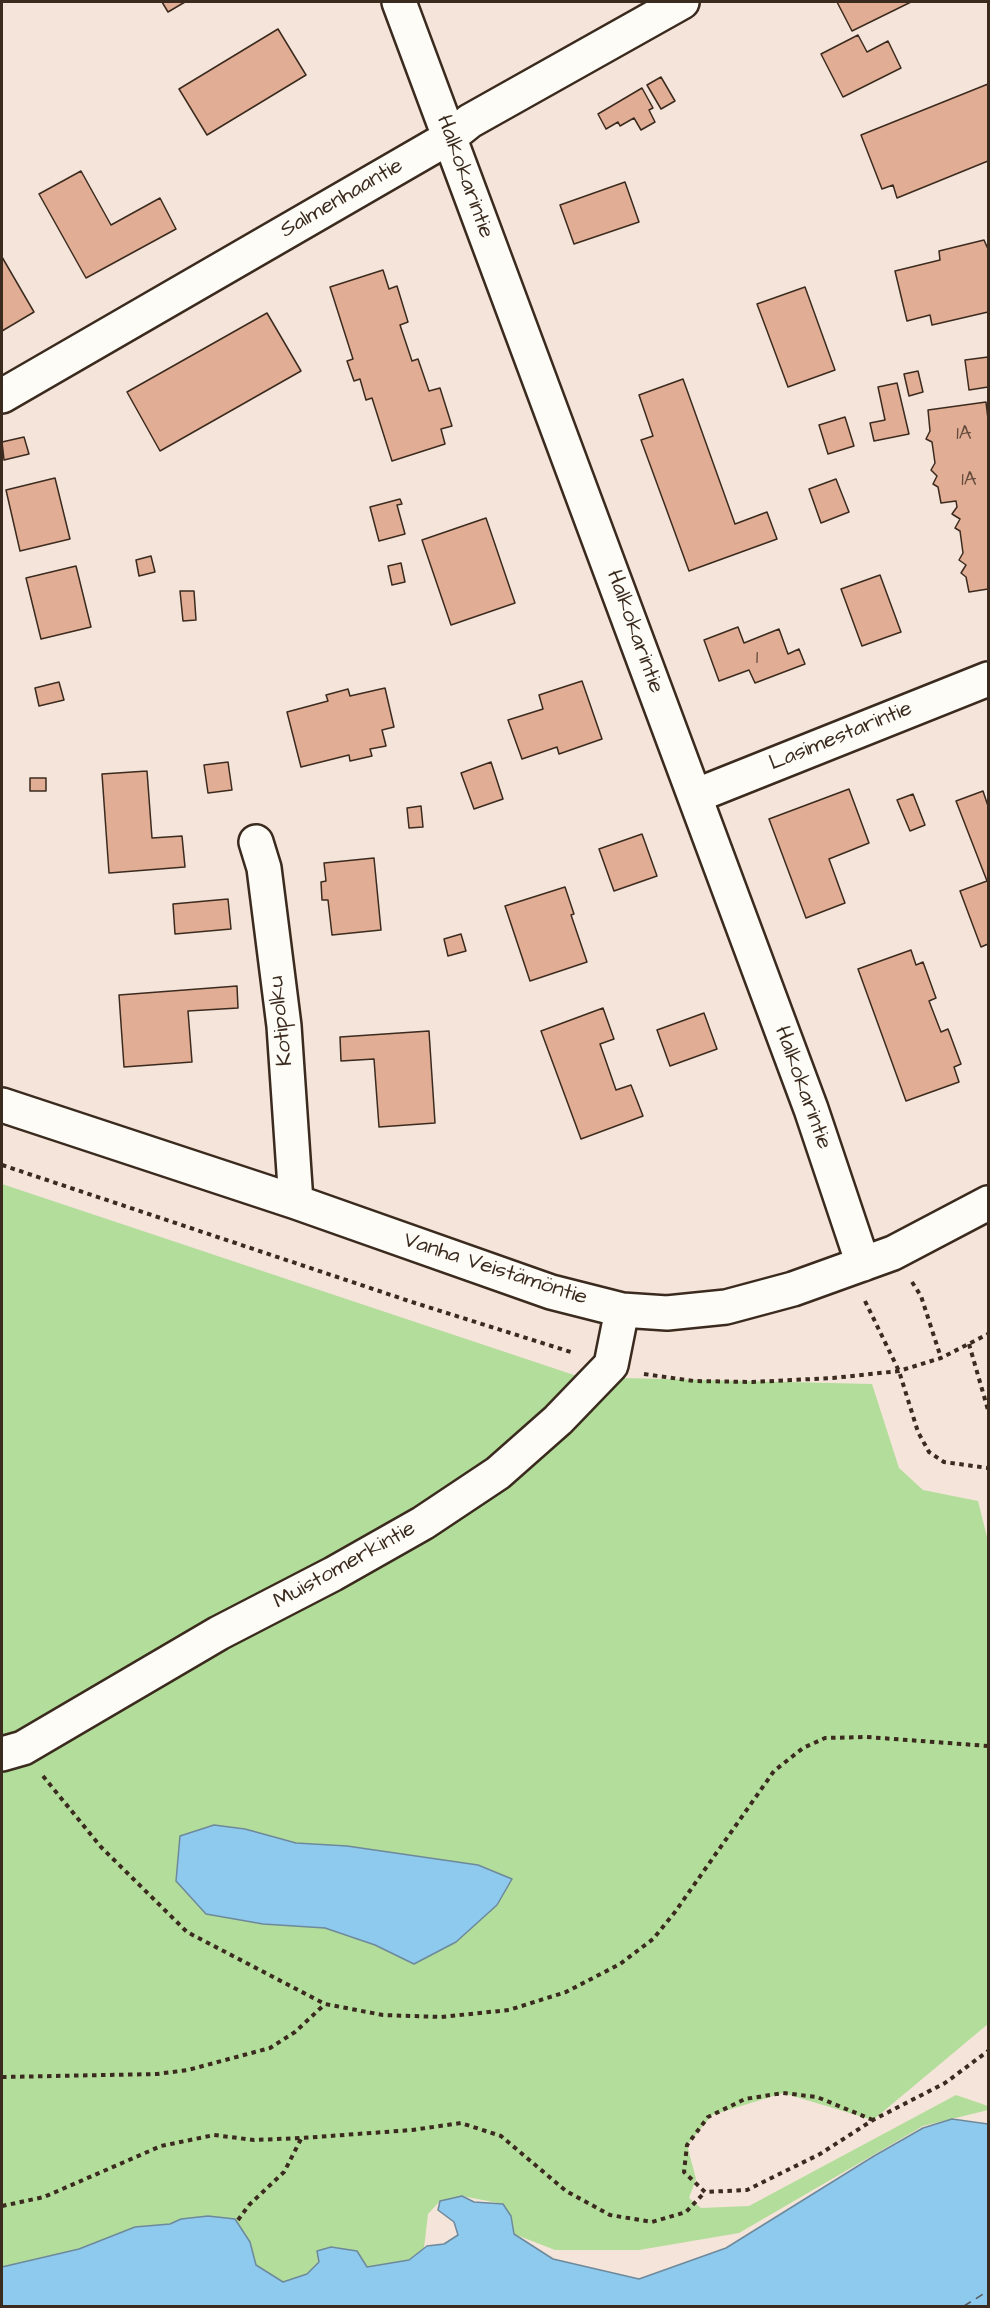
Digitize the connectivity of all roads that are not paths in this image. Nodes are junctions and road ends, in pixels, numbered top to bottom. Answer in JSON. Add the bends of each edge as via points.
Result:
{"nodes":[{"id":1,"x":399,"y":2,"type":"edge"},
{"id":2,"x":682,"y":2,"type":"edge"},
{"id":3,"x":450,"y":137,"type":"junction"},
{"id":4,"x":2,"y":396,"type":"edge"},
{"id":5,"x":988,"y":680,"type":"edge"},
{"id":6,"x":694,"y":796,"type":"junction"},
{"id":7,"x":256,"y":842,"type":"dead end"},
{"id":8,"x":2,"y":1106,"type":"edge"},
{"id":9,"x":296,"y":1202,"type":"junction"},
{"id":10,"x":988,"y":1203,"type":"edge"},
{"id":11,"x":856,"y":1267,"type":"junction"},
{"id":12,"x":622,"y":1310,"type":"junction"},
{"id":13,"x":12,"y":1751,"type":"edge"}],
"edges":[{"from":1,"to":3,"type":"street","name":"Halkokarintie"},
{"from":2,"to":3,"type":"street","name":"Salmenhaantie","via":[[470,121]]},
{"from":3,"to":4,"type":"street","name":"Salmenhaantie"},
{"from":3,"to":6,"type":"street","name":"Halkokarintie"},
{"from":5,"to":6,"type":"street","name":"Lasimestarintie"},
{"from":6,"to":11,"type":"street","name":"Halkokarintie","via":[[811,1110]]},
{"from":7,"to":9,"type":"street","name":"Kotipolku","via":[[264,868],[284,1026]]},
{"from":8,"to":9,"type":"street","name":"Vanha Veistämöntie"},
{"from":9,"to":12,"type":"street","name":"Vanha Veistämöntie","via":[[551,1292]]},
{"from":10,"to":11,"type":"street","name":"Vanha Veistämöntie","via":[[893,1253]]},
{"from":11,"to":12,"type":"street","name":"Vanha Veistämöntie","via":[[726,1306],[667,1313]]},
{"from":12,"to":13,"type":"street","name":"Muistomerkintie","via":[[611,1365],[558,1420],[498,1473],[423,1523]]}]}
